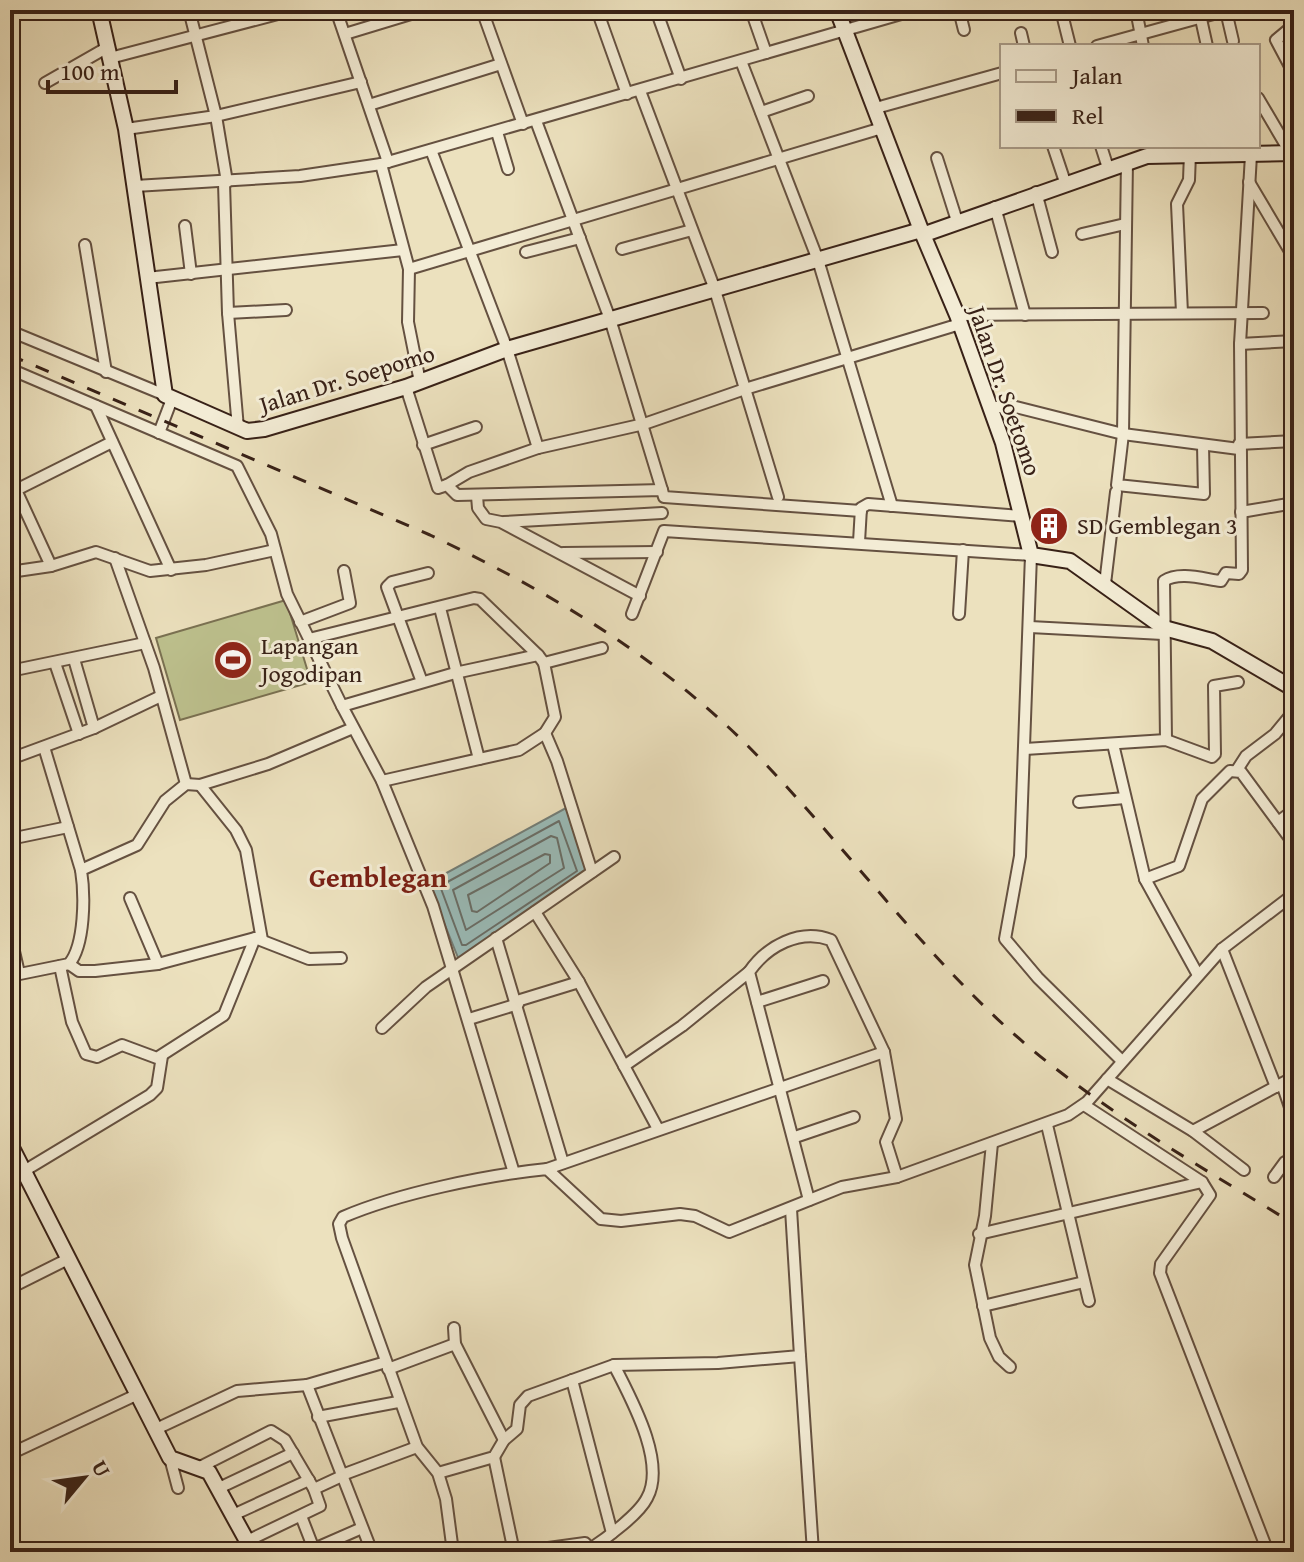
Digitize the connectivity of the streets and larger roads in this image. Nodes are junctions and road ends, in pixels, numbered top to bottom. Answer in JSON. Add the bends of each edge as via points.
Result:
{"nodes":[{"id":1,"x":99,"y":10,"type":"edge"},
{"id":2,"x":189,"y":10,"type":"edge"},
{"id":3,"x":293,"y":10,"type":"edge"},
{"id":4,"x":336,"y":10,"type":"edge"},
{"id":5,"x":421,"y":10,"type":"edge"},
{"id":6,"x":482,"y":10,"type":"edge"},
{"id":7,"x":597,"y":10,"type":"edge"},
{"id":8,"x":656,"y":10,"type":"edge"},
{"id":9,"x":751,"y":10,"type":"edge"},
{"id":10,"x":837,"y":10,"type":"edge"},
{"id":11,"x":915,"y":10,"type":"edge"},
{"id":12,"x":959,"y":10,"type":"edge"},
{"id":13,"x":1061,"y":10,"type":"edge"},
{"id":14,"x":1136,"y":10,"type":"edge"},
{"id":15,"x":1227,"y":10,"type":"edge"},
{"id":16,"x":1200,"y":14,"type":"edge"},
{"id":17,"x":1294,"y":25,"type":"edge"},
{"id":18,"x":844,"y":30,"type":"junction"},
{"id":19,"x":964,"y":30,"type":"dead end"},
{"id":20,"x":1021,"y":33,"type":"dead end"},
{"id":21,"x":345,"y":34,"type":"junction"},
{"id":22,"x":196,"y":37,"type":"junction"},
{"id":23,"x":1142,"y":40,"type":"edge"},
{"id":24,"x":1233,"y":41,"type":"dead end"},
{"id":25,"x":1024,"y":44,"type":"edge"},
{"id":26,"x":1070,"y":44,"type":"edge"},
{"id":27,"x":1112,"y":44,"type":"edge"},
{"id":28,"x":1207,"y":44,"type":"edge"},
{"id":29,"x":109,"y":53,"type":"junction"},
{"id":30,"x":766,"y":53,"type":"junction"},
{"id":31,"x":741,"y":61,"type":"junction"},
{"id":32,"x":501,"y":64,"type":"junction"},
{"id":33,"x":1000,"y":74,"type":"edge"},
{"id":34,"x":1294,"y":74,"type":"edge"},
{"id":35,"x":681,"y":79,"type":"junction"},
{"id":36,"x":361,"y":82,"type":"junction"},
{"id":37,"x":45,"y":83,"type":"dead end"},
{"id":38,"x":640,"y":91,"type":"junction"},
{"id":39,"x":627,"y":94,"type":"junction"},
{"id":40,"x":808,"y":96,"type":"dead end"},
{"id":41,"x":1260,"y":101,"type":"edge"},
{"id":42,"x":369,"y":105,"type":"junction"},
{"id":43,"x":876,"y":108,"type":"junction"},
{"id":44,"x":761,"y":112,"type":"junction"},
{"id":45,"x":216,"y":116,"type":"junction"},
{"id":46,"x":536,"y":121,"type":"junction"},
{"id":47,"x":523,"y":124,"type":"junction"},
{"id":48,"x":882,"y":128,"type":"junction"},
{"id":49,"x":126,"y":129,"type":"junction"},
{"id":50,"x":497,"y":132,"type":"junction"},
{"id":51,"x":1054,"y":148,"type":"edge"},
{"id":52,"x":1102,"y":148,"type":"edge"},
{"id":53,"x":431,"y":150,"type":"junction"},
{"id":54,"x":1165,"y":150,"type":"edge"},
{"id":55,"x":1190,"y":153,"type":"junction"},
{"id":56,"x":1293,"y":153,"type":"edge"},
{"id":57,"x":1251,"y":155,"type":"junction"},
{"id":58,"x":937,"y":158,"type":"dead end"},
{"id":59,"x":779,"y":159,"type":"junction"},
{"id":60,"x":1127,"y":162,"type":"junction"},
{"id":61,"x":384,"y":163,"type":"junction"},
{"id":62,"x":1108,"y":168,"type":"junction"},
{"id":63,"x":508,"y":169,"type":"dead end"},
{"id":64,"x":1248,"y":180,"type":"junction"},
{"id":65,"x":226,"y":182,"type":"junction"},
{"id":66,"x":1065,"y":182,"type":"junction"},
{"id":67,"x":135,"y":186,"type":"junction"},
{"id":68,"x":676,"y":191,"type":"junction"},
{"id":69,"x":1036,"y":192,"type":"junction"},
{"id":70,"x":995,"y":207,"type":"junction"},
{"id":71,"x":574,"y":220,"type":"junction"},
{"id":72,"x":957,"y":221,"type":"junction"},
{"id":73,"x":1125,"y":224,"type":"junction"},
{"id":74,"x":185,"y":226,"type":"dead end"},
{"id":75,"x":692,"y":230,"type":"junction"},
{"id":76,"x":923,"y":232,"type":"junction"},
{"id":77,"x":1082,"y":234,"type":"dead end"},
{"id":78,"x":580,"y":238,"type":"junction"},
{"id":79,"x":85,"y":245,"type":"dead end"},
{"id":80,"x":622,"y":249,"type":"dead end"},
{"id":81,"x":403,"y":250,"type":"junction"},
{"id":82,"x":469,"y":250,"type":"junction"},
{"id":83,"x":526,"y":252,"type":"dead end"},
{"id":84,"x":1052,"y":252,"type":"dead end"},
{"id":85,"x":1294,"y":258,"type":"edge"},
{"id":86,"x":818,"y":260,"type":"junction"},
{"id":87,"x":409,"y":269,"type":"junction"},
{"id":88,"x":227,"y":271,"type":"junction"},
{"id":89,"x":191,"y":274,"type":"junction"},
{"id":90,"x":147,"y":278,"type":"junction"},
{"id":91,"x":714,"y":287,"type":"junction"},
{"id":92,"x":286,"y":310,"type":"dead end"},
{"id":93,"x":1242,"y":312,"type":"junction"},
{"id":94,"x":228,"y":313,"type":"junction"},
{"id":95,"x":1182,"y":313,"type":"junction"},
{"id":96,"x":1263,"y":313,"type":"dead end"},
{"id":97,"x":1025,"y":315,"type":"junction"},
{"id":98,"x":1122,"y":315,"type":"junction"},
{"id":99,"x":610,"y":319,"type":"junction"},
{"id":100,"x":959,"y":320,"type":"junction"},
{"id":101,"x":10,"y":331,"type":"edge"},
{"id":102,"x":1294,"y":341,"type":"edge"},
{"id":103,"x":1240,"y":344,"type":"junction"},
{"id":104,"x":507,"y":349,"type":"junction"},
{"id":105,"x":850,"y":360,"type":"junction"},
{"id":106,"x":10,"y":369,"type":"edge"},
{"id":107,"x":106,"y":372,"type":"junction"},
{"id":108,"x":23,"y":375,"type":"junction"},
{"id":109,"x":10,"y":382,"type":"edge"},
{"id":110,"x":413,"y":384,"type":"junction"},
{"id":111,"x":745,"y":389,"type":"junction"},
{"id":112,"x":168,"y":397,"type":"junction"},
{"id":113,"x":96,"y":406,"type":"junction"},
{"id":114,"x":990,"y":407,"type":"junction"},
{"id":115,"x":644,"y":424,"type":"junction"},
{"id":116,"x":476,"y":427,"type":"dead end"},
{"id":117,"x":238,"y":428,"type":"junction"},
{"id":118,"x":159,"y":433,"type":"junction"},
{"id":119,"x":1123,"y":434,"type":"junction"},
{"id":120,"x":1294,"y":441,"type":"edge"},
{"id":121,"x":112,"y":442,"type":"junction"},
{"id":122,"x":423,"y":445,"type":"junction"},
{"id":123,"x":1203,"y":445,"type":"junction"},
{"id":124,"x":1239,"y":447,"type":"junction"},
{"id":125,"x":538,"y":448,"type":"junction"},
{"id":126,"x":10,"y":477,"type":"edge"},
{"id":127,"x":447,"y":485,"type":"junction"},
{"id":128,"x":16,"y":490,"type":"junction"},
{"id":129,"x":1116,"y":492,"type":"dead end"},
{"id":130,"x":663,"y":494,"type":"junction"},
{"id":131,"x":477,"y":496,"type":"junction"},
{"id":132,"x":778,"y":497,"type":"dead end"},
{"id":133,"x":1294,"y":503,"type":"edge"},
{"id":134,"x":892,"y":506,"type":"junction"},
{"id":135,"x":861,"y":511,"type":"junction"},
{"id":136,"x":1241,"y":512,"type":"junction"},
{"id":137,"x":662,"y":513,"type":"junction"},
{"id":138,"x":1021,"y":516,"type":"junction"},
{"id":139,"x":501,"y":522,"type":"junction"},
{"id":140,"x":664,"y":531,"type":"junction"},
{"id":141,"x":859,"y":542,"type":"junction"},
{"id":142,"x":275,"y":550,"type":"junction"},
{"id":143,"x":963,"y":550,"type":"junction"},
{"id":144,"x":657,"y":552,"type":"junction"},
{"id":145,"x":559,"y":553,"type":"junction"},
{"id":146,"x":1031,"y":555,"type":"junction"},
{"id":147,"x":115,"y":558,"type":"junction"},
{"id":148,"x":51,"y":566,"type":"junction"},
{"id":149,"x":171,"y":570,"type":"junction"},
{"id":150,"x":344,"y":571,"type":"dead end"},
{"id":151,"x":10,"y":572,"type":"edge"},
{"id":152,"x":428,"y":573,"type":"dead end"},
{"id":153,"x":1105,"y":584,"type":"junction"},
{"id":154,"x":640,"y":596,"type":"junction"},
{"id":155,"x":440,"y":608,"type":"junction"},
{"id":156,"x":632,"y":614,"type":"dead end"},
{"id":157,"x":959,"y":614,"type":"dead end"},
{"id":158,"x":399,"y":618,"type":"junction"},
{"id":159,"x":300,"y":622,"type":"junction"},
{"id":160,"x":1030,"y":627,"type":"junction"},
{"id":161,"x":1164,"y":631,"type":"junction"},
{"id":162,"x":309,"y":639,"type":"junction"},
{"id":163,"x":145,"y":643,"type":"junction"},
{"id":164,"x":602,"y":648,"type":"dead end"},
{"id":165,"x":74,"y":659,"type":"junction"},
{"id":166,"x":541,"y":659,"type":"junction"},
{"id":167,"x":55,"y":663,"type":"junction"},
{"id":168,"x":10,"y":671,"type":"edge"},
{"id":169,"x":455,"y":673,"type":"junction"},
{"id":170,"x":422,"y":682,"type":"junction"},
{"id":171,"x":1238,"y":682,"type":"dead end"},
{"id":172,"x":1294,"y":689,"type":"edge"},
{"id":173,"x":161,"y":696,"type":"junction"},
{"id":174,"x":342,"y":706,"type":"junction"},
{"id":175,"x":1294,"y":711,"type":"edge"},
{"id":176,"x":94,"y":728,"type":"junction"},
{"id":177,"x":353,"y":728,"type":"junction"},
{"id":178,"x":545,"y":733,"type":"junction"},
{"id":179,"x":79,"y":734,"type":"junction"},
{"id":180,"x":1166,"y":740,"type":"junction"},
{"id":181,"x":1113,"y":744,"type":"junction"},
{"id":182,"x":44,"y":747,"type":"junction"},
{"id":183,"x":1025,"y":749,"type":"junction"},
{"id":184,"x":10,"y":759,"type":"edge"},
{"id":185,"x":479,"y":759,"type":"junction"},
{"id":186,"x":1237,"y":770,"type":"junction"},
{"id":187,"x":382,"y":781,"type":"junction"},
{"id":188,"x":186,"y":784,"type":"junction"},
{"id":189,"x":200,"y":785,"type":"junction"},
{"id":190,"x":1125,"y":798,"type":"junction"},
{"id":191,"x":1079,"y":802,"type":"dead end"},
{"id":192,"x":1294,"y":810,"type":"edge"},
{"id":193,"x":1278,"y":822,"type":"junction"},
{"id":194,"x":68,"y":827,"type":"junction"},
{"id":195,"x":10,"y":839,"type":"edge"},
{"id":196,"x":1294,"y":844,"type":"edge"},
{"id":197,"x":614,"y":857,"type":"dead end"},
{"id":198,"x":81,"y":870,"type":"junction"},
{"id":199,"x":592,"y":872,"type":"junction"},
{"id":200,"x":1145,"y":879,"type":"junction"},
{"id":201,"x":1294,"y":894,"type":"edge"},
{"id":202,"x":130,"y":898,"type":"dead end"},
{"id":203,"x":535,"y":912,"type":"junction"},
{"id":204,"x":10,"y":934,"type":"edge"},
{"id":205,"x":496,"y":938,"type":"junction"},
{"id":206,"x":258,"y":939,"type":"junction"},
{"id":207,"x":1222,"y":949,"type":"junction"},
{"id":208,"x":341,"y":958,"type":"dead end"},
{"id":209,"x":158,"y":964,"type":"junction"},
{"id":210,"x":65,"y":965,"type":"junction"},
{"id":211,"x":455,"y":968,"type":"junction"},
{"id":212,"x":749,"y":972,"type":"junction"},
{"id":213,"x":15,"y":975,"type":"edge"},
{"id":214,"x":1198,"y":975,"type":"junction"},
{"id":215,"x":823,"y":981,"type":"dead end"},
{"id":216,"x":579,"y":982,"type":"junction"},
{"id":217,"x":518,"y":1002,"type":"junction"},
{"id":218,"x":757,"y":1002,"type":"junction"},
{"id":219,"x":469,"y":1019,"type":"junction"},
{"id":220,"x":382,"y":1028,"type":"dead end"},
{"id":221,"x":884,"y":1052,"type":"junction"},
{"id":222,"x":162,"y":1056,"type":"junction"},
{"id":223,"x":1122,"y":1061,"type":"junction"},
{"id":224,"x":624,"y":1066,"type":"junction"},
{"id":225,"x":1294,"y":1077,"type":"edge"},
{"id":226,"x":1107,"y":1079,"type":"junction"},
{"id":227,"x":1279,"y":1085,"type":"junction"},
{"id":228,"x":781,"y":1088,"type":"junction"},
{"id":229,"x":1084,"y":1105,"type":"junction"},
{"id":230,"x":854,"y":1117,"type":"dead end"},
{"id":231,"x":1294,"y":1119,"type":"edge"},
{"id":232,"x":1047,"y":1125,"type":"junction"},
{"id":233,"x":658,"y":1129,"type":"junction"},
{"id":234,"x":1193,"y":1131,"type":"junction"},
{"id":235,"x":795,"y":1137,"type":"junction"},
{"id":236,"x":992,"y":1143,"type":"junction"},
{"id":237,"x":10,"y":1144,"type":"edge"},
{"id":238,"x":1294,"y":1157,"type":"edge"},
{"id":239,"x":563,"y":1163,"type":"junction"},
{"id":240,"x":547,"y":1169,"type":"junction"},
{"id":241,"x":1244,"y":1170,"type":"dead end"},
{"id":242,"x":24,"y":1171,"type":"junction"},
{"id":243,"x":514,"y":1173,"type":"junction"},
{"id":244,"x":897,"y":1177,"type":"junction"},
{"id":245,"x":1274,"y":1177,"type":"dead end"},
{"id":246,"x":1202,"y":1182,"type":"junction"},
{"id":247,"x":809,"y":1200,"type":"junction"},
{"id":248,"x":791,"y":1209,"type":"junction"},
{"id":249,"x":1071,"y":1214,"type":"junction"},
{"id":250,"x":979,"y":1234,"type":"junction"},
{"id":251,"x":68,"y":1259,"type":"junction"},
{"id":252,"x":1084,"y":1282,"type":"junction"},
{"id":253,"x":10,"y":1288,"type":"edge"},
{"id":254,"x":1089,"y":1301,"type":"dead end"},
{"id":255,"x":983,"y":1306,"type":"junction"},
{"id":256,"x":454,"y":1328,"type":"dead end"},
{"id":257,"x":455,"y":1344,"type":"junction"},
{"id":258,"x":800,"y":1356,"type":"junction"},
{"id":259,"x":614,"y":1365,"type":"junction"},
{"id":260,"x":387,"y":1366,"type":"junction"},
{"id":261,"x":1010,"y":1367,"type":"dead end"},
{"id":262,"x":572,"y":1380,"type":"junction"},
{"id":263,"x":307,"y":1385,"type":"junction"},
{"id":264,"x":136,"y":1395,"type":"junction"},
{"id":265,"x":398,"y":1402,"type":"junction"},
{"id":266,"x":318,"y":1417,"type":"junction"},
{"id":267,"x":154,"y":1430,"type":"junction"},
{"id":268,"x":504,"y":1440,"type":"junction"},
{"id":269,"x":417,"y":1447,"type":"junction"},
{"id":270,"x":293,"y":1453,"type":"junction"},
{"id":271,"x":10,"y":1454,"type":"edge"},
{"id":272,"x":494,"y":1457,"type":"junction"},
{"id":273,"x":170,"y":1458,"type":"junction"},
{"id":274,"x":202,"y":1466,"type":"junction"},
{"id":275,"x":438,"y":1473,"type":"junction"},
{"id":276,"x":342,"y":1475,"type":"junction"},
{"id":277,"x":311,"y":1485,"type":"junction"},
{"id":278,"x":178,"y":1488,"type":"dead end"},
{"id":279,"x":219,"y":1488,"type":"junction"},
{"id":280,"x":233,"y":1515,"type":"junction"},
{"id":281,"x":301,"y":1516,"type":"junction"},
{"id":282,"x":362,"y":1528,"type":"junction"},
{"id":283,"x":612,"y":1533,"type":"junction"},
{"id":284,"x":250,"y":1546,"type":"edge"},
{"id":285,"x":315,"y":1550,"type":"edge"},
{"id":286,"x":593,"y":1550,"type":"edge"},
{"id":287,"x":372,"y":1552,"type":"edge"},
{"id":288,"x":453,"y":1552,"type":"edge"},
{"id":289,"x":516,"y":1552,"type":"edge"},
{"id":290,"x":813,"y":1552,"type":"edge"},
{"id":291,"x":1268,"y":1552,"type":"edge"}],
"edges":[{"from":1,"to":29,"type":"street"},
{"from":2,"to":22,"type":"street"},
{"from":3,"to":22,"type":"street"},
{"from":4,"to":21,"type":"street"},
{"from":5,"to":21,"type":"street"},
{"from":6,"to":32,"type":"street"},
{"from":7,"to":39,"type":"street"},
{"from":8,"to":35,"type":"street"},
{"from":9,"to":30,"type":"street"},
{"from":10,"to":18,"type":"street","name":"Jalan Dr. Soetomo"},
{"from":11,"to":18,"type":"street"},
{"from":12,"to":19,"type":"street"},
{"from":13,"to":26,"type":"street"},
{"from":14,"to":23,"type":"street"},
{"from":15,"to":16,"type":"street"},
{"from":15,"to":24,"type":"street"},
{"from":16,"to":23,"type":"street"},
{"from":16,"to":28,"type":"street"},
{"from":17,"to":34,"type":"street","via":[[1276,40]]},
{"from":18,"to":30,"type":"street"},
{"from":18,"to":43,"type":"street","name":"Jalan Dr. Soetomo"},
{"from":20,"to":25,"type":"street"},
{"from":21,"to":36,"type":"street"},
{"from":22,"to":29,"type":"street"},
{"from":22,"to":45,"type":"street"},
{"from":23,"to":27,"type":"street"},
{"from":29,"to":37,"type":"street"},
{"from":29,"to":49,"type":"street"},
{"from":30,"to":31,"type":"street"},
{"from":31,"to":35,"type":"street"},
{"from":31,"to":44,"type":"street"},
{"from":32,"to":42,"type":"street"},
{"from":32,"to":47,"type":"street"},
{"from":33,"to":43,"type":"street"},
{"from":35,"to":38,"type":"street"},
{"from":36,"to":42,"type":"street"},
{"from":36,"to":45,"type":"street"},
{"from":38,"to":39,"type":"street"},
{"from":38,"to":68,"type":"street"},
{"from":39,"to":46,"type":"street"},
{"from":40,"to":44,"type":"street"},
{"from":41,"to":56,"type":"street"},
{"from":42,"to":61,"type":"street"},
{"from":43,"to":48,"type":"street","name":"Jalan Dr. Soetomo"},
{"from":44,"to":59,"type":"street"},
{"from":45,"to":49,"type":"street"},
{"from":45,"to":65,"type":"street"},
{"from":46,"to":47,"type":"street"},
{"from":46,"to":71,"type":"street"},
{"from":47,"to":50,"type":"street"},
{"from":48,"to":59,"type":"street"},
{"from":48,"to":76,"type":"street","name":"Jalan Dr. Soetomo"},
{"from":49,"to":67,"type":"street"},
{"from":50,"to":53,"type":"street"},
{"from":50,"to":63,"type":"street"},
{"from":51,"to":66,"type":"street"},
{"from":52,"to":62,"type":"street"},
{"from":53,"to":61,"type":"street"},
{"from":53,"to":82,"type":"street"},
{"from":54,"to":55,"type":"street","name":"Jalan Dr. Soepomo"},
{"from":54,"to":60,"type":"street","name":"Jalan Dr. Soepomo"},
{"from":55,"to":57,"type":"street","name":"Jalan Dr. Soepomo"},
{"from":55,"to":95,"type":"street","via":[[1189,180],[1177,204]]},
{"from":56,"to":57,"type":"street","name":"Jalan Dr. Soepomo"},
{"from":57,"to":64,"type":"street"},
{"from":58,"to":72,"type":"street"},
{"from":59,"to":68,"type":"street"},
{"from":59,"to":86,"type":"street"},
{"from":60,"to":62,"type":"street","name":"Jalan Dr. Soepomo"},
{"from":60,"to":73,"type":"street"},
{"from":61,"to":65,"type":"street"},
{"from":61,"to":81,"type":"street"},
{"from":62,"to":66,"type":"street","name":"Jalan Dr. Soepomo"},
{"from":64,"to":85,"type":"street"},
{"from":64,"to":93,"type":"street"},
{"from":65,"to":67,"type":"street"},
{"from":65,"to":88,"type":"street"},
{"from":66,"to":69,"type":"street","name":"Jalan Dr. Soepomo"},
{"from":67,"to":90,"type":"street"},
{"from":68,"to":71,"type":"street"},
{"from":68,"to":75,"type":"street"},
{"from":69,"to":70,"type":"street","name":"Jalan Dr. Soepomo"},
{"from":69,"to":84,"type":"street"},
{"from":70,"to":72,"type":"street","name":"Jalan Dr. Soepomo"},
{"from":70,"to":97,"type":"street"},
{"from":71,"to":78,"type":"street"},
{"from":71,"to":82,"type":"street"},
{"from":72,"to":76,"type":"street","name":"Jalan Dr. Soepomo"},
{"from":73,"to":77,"type":"street"},
{"from":73,"to":98,"type":"street"},
{"from":74,"to":89,"type":"street"},
{"from":75,"to":80,"type":"street"},
{"from":75,"to":91,"type":"street"},
{"from":76,"to":86,"type":"street","name":"Jalan Dr. Soepomo"},
{"from":76,"to":100,"type":"street","name":"Jalan Dr. Soetomo"},
{"from":78,"to":83,"type":"street"},
{"from":78,"to":99,"type":"street"},
{"from":79,"to":107,"type":"street"},
{"from":81,"to":87,"type":"street"},
{"from":81,"to":88,"type":"street"},
{"from":82,"to":87,"type":"street"},
{"from":82,"to":104,"type":"street"},
{"from":86,"to":91,"type":"street","name":"Jalan Dr. Soepomo"},
{"from":86,"to":105,"type":"street"},
{"from":87,"to":110,"type":"street"},
{"from":88,"to":89,"type":"street"},
{"from":88,"to":94,"type":"street"},
{"from":89,"to":90,"type":"street"},
{"from":90,"to":112,"type":"street"},
{"from":91,"to":99,"type":"street","name":"Jalan Dr. Soepomo"},
{"from":91,"to":111,"type":"street"},
{"from":92,"to":94,"type":"street"},
{"from":93,"to":95,"type":"street"},
{"from":93,"to":96,"type":"street"},
{"from":93,"to":103,"type":"street"},
{"from":94,"to":117,"type":"street"},
{"from":95,"to":98,"type":"street"},
{"from":97,"to":98,"type":"street"},
{"from":97,"to":100,"type":"street"},
{"from":98,"to":119,"type":"street"},
{"from":99,"to":104,"type":"street","name":"Jalan Dr. Soepomo"},
{"from":99,"to":115,"type":"street"},
{"from":100,"to":105,"type":"street"},
{"from":100,"to":114,"type":"street","name":"Jalan Dr. Soetomo"},
{"from":101,"to":107,"type":"street"},
{"from":102,"to":103,"type":"street"},
{"from":103,"to":124,"type":"street"},
{"from":104,"to":110,"type":"street","name":"Jalan Dr. Soepomo"},
{"from":104,"to":125,"type":"street"},
{"from":105,"to":111,"type":"street"},
{"from":105,"to":134,"type":"street"},
{"from":106,"to":108,"type":"street"},
{"from":107,"to":112,"type":"street"},
{"from":108,"to":109,"type":"street"},
{"from":108,"to":113,"type":"street"},
{"from":110,"to":117,"type":"street","name":"Jalan Dr. Soepomo","via":[[264,429]]},
{"from":110,"to":122,"type":"street"},
{"from":111,"to":115,"type":"street"},
{"from":111,"to":132,"type":"street"},
{"from":112,"to":117,"type":"street","name":"Jalan Dr. Soepomo"},
{"from":112,"to":118,"type":"street"},
{"from":113,"to":118,"type":"street"},
{"from":113,"to":121,"type":"street"},
{"from":114,"to":119,"type":"street","via":[[1016,407]]},
{"from":114,"to":138,"type":"street","name":"Jalan Dr. Soetomo"},
{"from":115,"to":125,"type":"street"},
{"from":115,"to":130,"type":"street"},
{"from":116,"to":122,"type":"street"},
{"from":118,"to":142,"type":"street","via":[[237,466]]},
{"from":119,"to":123,"type":"street"},
{"from":119,"to":123,"type":"street","via":[[1117,485],[1204,494]]},
{"from":120,"to":124,"type":"street"},
{"from":121,"to":128,"type":"street"},
{"from":121,"to":149,"type":"street"},
{"from":122,"to":127,"type":"street","via":[[438,488]]},
{"from":123,"to":124,"type":"street"},
{"from":124,"to":136,"type":"street"},
{"from":125,"to":127,"type":"street"},
{"from":126,"to":128,"type":"street"},
{"from":127,"to":131,"type":"street","via":[[457,495]]},
{"from":128,"to":148,"type":"street"},
{"from":129,"to":153,"type":"street"},
{"from":130,"to":131,"type":"street"},
{"from":130,"to":135,"type":"street"},
{"from":130,"to":137,"type":"street"},
{"from":131,"to":139,"type":"street","via":[[482,516]]},
{"from":133,"to":136,"type":"street"},
{"from":134,"to":135,"type":"street","via":[[865,504]]},
{"from":134,"to":138,"type":"street"},
{"from":135,"to":141,"type":"street"},
{"from":136,"to":161,"type":"street","via":[[1242,573],[1226,573],[1221,581],[1167,578]]},
{"from":137,"to":139,"type":"street"},
{"from":137,"to":140,"type":"street"},
{"from":138,"to":146,"type":"street","name":"Jalan Dr. Soetomo"},
{"from":139,"to":145,"type":"street"},
{"from":140,"to":141,"type":"street"},
{"from":140,"to":144,"type":"street"},
{"from":141,"to":143,"type":"street"},
{"from":142,"to":149,"type":"street"},
{"from":142,"to":159,"type":"street"},
{"from":143,"to":146,"type":"street"},
{"from":143,"to":157,"type":"street"},
{"from":144,"to":145,"type":"street"},
{"from":144,"to":154,"type":"street"},
{"from":145,"to":154,"type":"street"},
{"from":146,"to":153,"type":"street","via":[[1065,559]]},
{"from":146,"to":160,"type":"street"},
{"from":147,"to":148,"type":"street","via":[[96,552]]},
{"from":147,"to":149,"type":"street","via":[[139,569]]},
{"from":147,"to":163,"type":"street"},
{"from":148,"to":151,"type":"street"},
{"from":150,"to":159,"type":"street","via":[[350,603]]},
{"from":152,"to":158,"type":"street","via":[[388,584]]},
{"from":153,"to":161,"type":"street"},
{"from":154,"to":156,"type":"street"},
{"from":155,"to":158,"type":"street"},
{"from":155,"to":166,"type":"street","via":[[480,599]]},
{"from":155,"to":169,"type":"street"},
{"from":158,"to":162,"type":"street"},
{"from":158,"to":170,"type":"street"},
{"from":159,"to":162,"type":"street"},
{"from":160,"to":161,"type":"street"},
{"from":160,"to":183,"type":"street"},
{"from":161,"to":172,"type":"street","via":[[1212,641]]},
{"from":161,"to":180,"type":"street"},
{"from":162,"to":174,"type":"street"},
{"from":163,"to":165,"type":"street"},
{"from":163,"to":173,"type":"street"},
{"from":164,"to":166,"type":"street"},
{"from":165,"to":167,"type":"street"},
{"from":165,"to":176,"type":"street"},
{"from":166,"to":169,"type":"street"},
{"from":166,"to":178,"type":"street","via":[[555,717]]},
{"from":167,"to":168,"type":"street"},
{"from":167,"to":179,"type":"street"},
{"from":169,"to":170,"type":"street"},
{"from":169,"to":185,"type":"street"},
{"from":170,"to":174,"type":"street"},
{"from":171,"to":180,"type":"street","via":[[1214,686],[1214,756]]},
{"from":173,"to":176,"type":"street"},
{"from":173,"to":188,"type":"street"},
{"from":174,"to":177,"type":"street"},
{"from":175,"to":186,"type":"street"},
{"from":176,"to":179,"type":"street"},
{"from":177,"to":187,"type":"street"},
{"from":177,"to":189,"type":"street","via":[[268,764]]},
{"from":178,"to":185,"type":"street","via":[[519,750]]},
{"from":178,"to":199,"type":"street"},
{"from":179,"to":182,"type":"street"},
{"from":180,"to":181,"type":"street"},
{"from":181,"to":183,"type":"street"},
{"from":181,"to":190,"type":"street"},
{"from":182,"to":184,"type":"street"},
{"from":182,"to":194,"type":"street"},
{"from":183,"to":223,"type":"street","via":[[1020,856],[1005,939]]},
{"from":185,"to":187,"type":"street"},
{"from":186,"to":193,"type":"street"},
{"from":186,"to":200,"type":"street","via":[[1225,773],[1202,799],[1179,866]]},
{"from":187,"to":211,"type":"street"},
{"from":188,"to":189,"type":"street"},
{"from":188,"to":198,"type":"street","via":[[165,801],[137,845]]},
{"from":189,"to":206,"type":"street","via":[[246,850]]},
{"from":190,"to":191,"type":"street"},
{"from":190,"to":200,"type":"street"},
{"from":192,"to":193,"type":"street"},
{"from":193,"to":196,"type":"street"},
{"from":194,"to":195,"type":"street"},
{"from":194,"to":198,"type":"street"},
{"from":197,"to":199,"type":"street"},
{"from":198,"to":210,"type":"street","via":[[79,948]]},
{"from":199,"to":203,"type":"street"},
{"from":200,"to":214,"type":"street"},
{"from":201,"to":207,"type":"street"},
{"from":202,"to":209,"type":"street"},
{"from":203,"to":205,"type":"street"},
{"from":203,"to":216,"type":"street"},
{"from":204,"to":213,"type":"street"},
{"from":205,"to":211,"type":"street"},
{"from":205,"to":217,"type":"street"},
{"from":206,"to":208,"type":"street","via":[[309,959]]},
{"from":206,"to":209,"type":"street"},
{"from":206,"to":222,"type":"street","via":[[224,1015]]},
{"from":207,"to":214,"type":"street"},
{"from":207,"to":227,"type":"street"},
{"from":209,"to":210,"type":"street","via":[[95,971]]},
{"from":210,"to":213,"type":"street"},
{"from":210,"to":222,"type":"street","via":[[72,1022],[86,1054],[97,1057],[122,1045],[151,1059]]},
{"from":211,"to":219,"type":"street"},
{"from":211,"to":220,"type":"street"},
{"from":212,"to":218,"type":"street"},
{"from":212,"to":221,"type":"street","via":[[766,951],[808,934],[831,940]]},
{"from":212,"to":224,"type":"street"},
{"from":214,"to":223,"type":"street"},
{"from":215,"to":218,"type":"street"},
{"from":216,"to":217,"type":"street"},
{"from":216,"to":224,"type":"street"},
{"from":217,"to":219,"type":"street"},
{"from":217,"to":239,"type":"street"},
{"from":218,"to":228,"type":"street"},
{"from":219,"to":243,"type":"street"},
{"from":221,"to":228,"type":"street"},
{"from":221,"to":244,"type":"street","via":[[896,1125],[886,1142]]},
{"from":222,"to":242,"type":"street","via":[[157,1088],[150,1095]]},
{"from":223,"to":226,"type":"street"},
{"from":224,"to":233,"type":"street"},
{"from":225,"to":227,"type":"street"},
{"from":226,"to":229,"type":"street"},
{"from":226,"to":234,"type":"street"},
{"from":227,"to":231,"type":"street"},
{"from":227,"to":234,"type":"street"},
{"from":228,"to":233,"type":"street"},
{"from":228,"to":235,"type":"street"},
{"from":229,"to":232,"type":"street"},
{"from":229,"to":246,"type":"street"},
{"from":230,"to":235,"type":"street"},
{"from":232,"to":236,"type":"street"},
{"from":232,"to":249,"type":"street"},
{"from":233,"to":239,"type":"street"},
{"from":234,"to":241,"type":"street"},
{"from":235,"to":247,"type":"street"},
{"from":236,"to":244,"type":"street"},
{"from":236,"to":250,"type":"street"},
{"from":237,"to":242,"type":"street"},
{"from":238,"to":245,"type":"street"},
{"from":239,"to":240,"type":"street"},
{"from":240,"to":243,"type":"street"},
{"from":240,"to":248,"type":"street","via":[[591,1212],[608,1221],[680,1214],[729,1232]]},
{"from":242,"to":251,"type":"street"},
{"from":243,"to":260,"type":"street","via":[[340,1220]]},
{"from":244,"to":247,"type":"street","via":[[842,1187]]},
{"from":246,"to":249,"type":"street"},
{"from":246,"to":291,"type":"street","via":[[1210,1195],[1161,1264],[1160,1273]]},
{"from":247,"to":248,"type":"street"},
{"from":248,"to":258,"type":"street"},
{"from":249,"to":250,"type":"street"},
{"from":249,"to":252,"type":"street"},
{"from":250,"to":255,"type":"street","via":[[975,1265]]},
{"from":251,"to":253,"type":"street"},
{"from":251,"to":264,"type":"street"},
{"from":252,"to":254,"type":"street"},
{"from":252,"to":255,"type":"street"},
{"from":255,"to":261,"type":"street","via":[[990,1338]]},
{"from":256,"to":257,"type":"street"},
{"from":257,"to":260,"type":"street"},
{"from":257,"to":268,"type":"street"},
{"from":258,"to":259,"type":"street"},
{"from":258,"to":290,"type":"street"},
{"from":259,"to":262,"type":"street"},
{"from":259,"to":283,"type":"street","via":[[643,1425],[652,1470],[648,1498]]},
{"from":260,"to":263,"type":"street"},
{"from":260,"to":265,"type":"street"},
{"from":262,"to":268,"type":"street","via":[[524,1399],[517,1429]]},
{"from":262,"to":283,"type":"street"},
{"from":263,"to":266,"type":"street"},
{"from":263,"to":267,"type":"street","via":[[237,1391]]},
{"from":264,"to":267,"type":"street"},
{"from":264,"to":271,"type":"street"},
{"from":265,"to":266,"type":"street"},
{"from":265,"to":269,"type":"street"},
{"from":266,"to":276,"type":"street"},
{"from":267,"to":273,"type":"street"},
{"from":268,"to":272,"type":"street"},
{"from":269,"to":275,"type":"street"},
{"from":269,"to":276,"type":"street"},
{"from":270,"to":274,"type":"street","via":[[281,1435],[271,1431]]},
{"from":270,"to":277,"type":"street"},
{"from":270,"to":279,"type":"street"},
{"from":272,"to":275,"type":"street"},
{"from":272,"to":289,"type":"street"},
{"from":273,"to":274,"type":"street"},
{"from":273,"to":278,"type":"street"},
{"from":274,"to":279,"type":"street"},
{"from":275,"to":288,"type":"street"},
{"from":276,"to":277,"type":"street"},
{"from":276,"to":282,"type":"street"},
{"from":277,"to":280,"type":"street"},
{"from":277,"to":281,"type":"street","via":[[320,1506]]},
{"from":279,"to":280,"type":"street"},
{"from":280,"to":284,"type":"street"},
{"from":281,"to":284,"type":"street"},
{"from":281,"to":285,"type":"street"},
{"from":282,"to":285,"type":"street"},
{"from":282,"to":287,"type":"street"},
{"from":283,"to":286,"type":"street"},
{"from":286,"to":289,"type":"street","via":[[585,1543],[572,1543]]}]}
